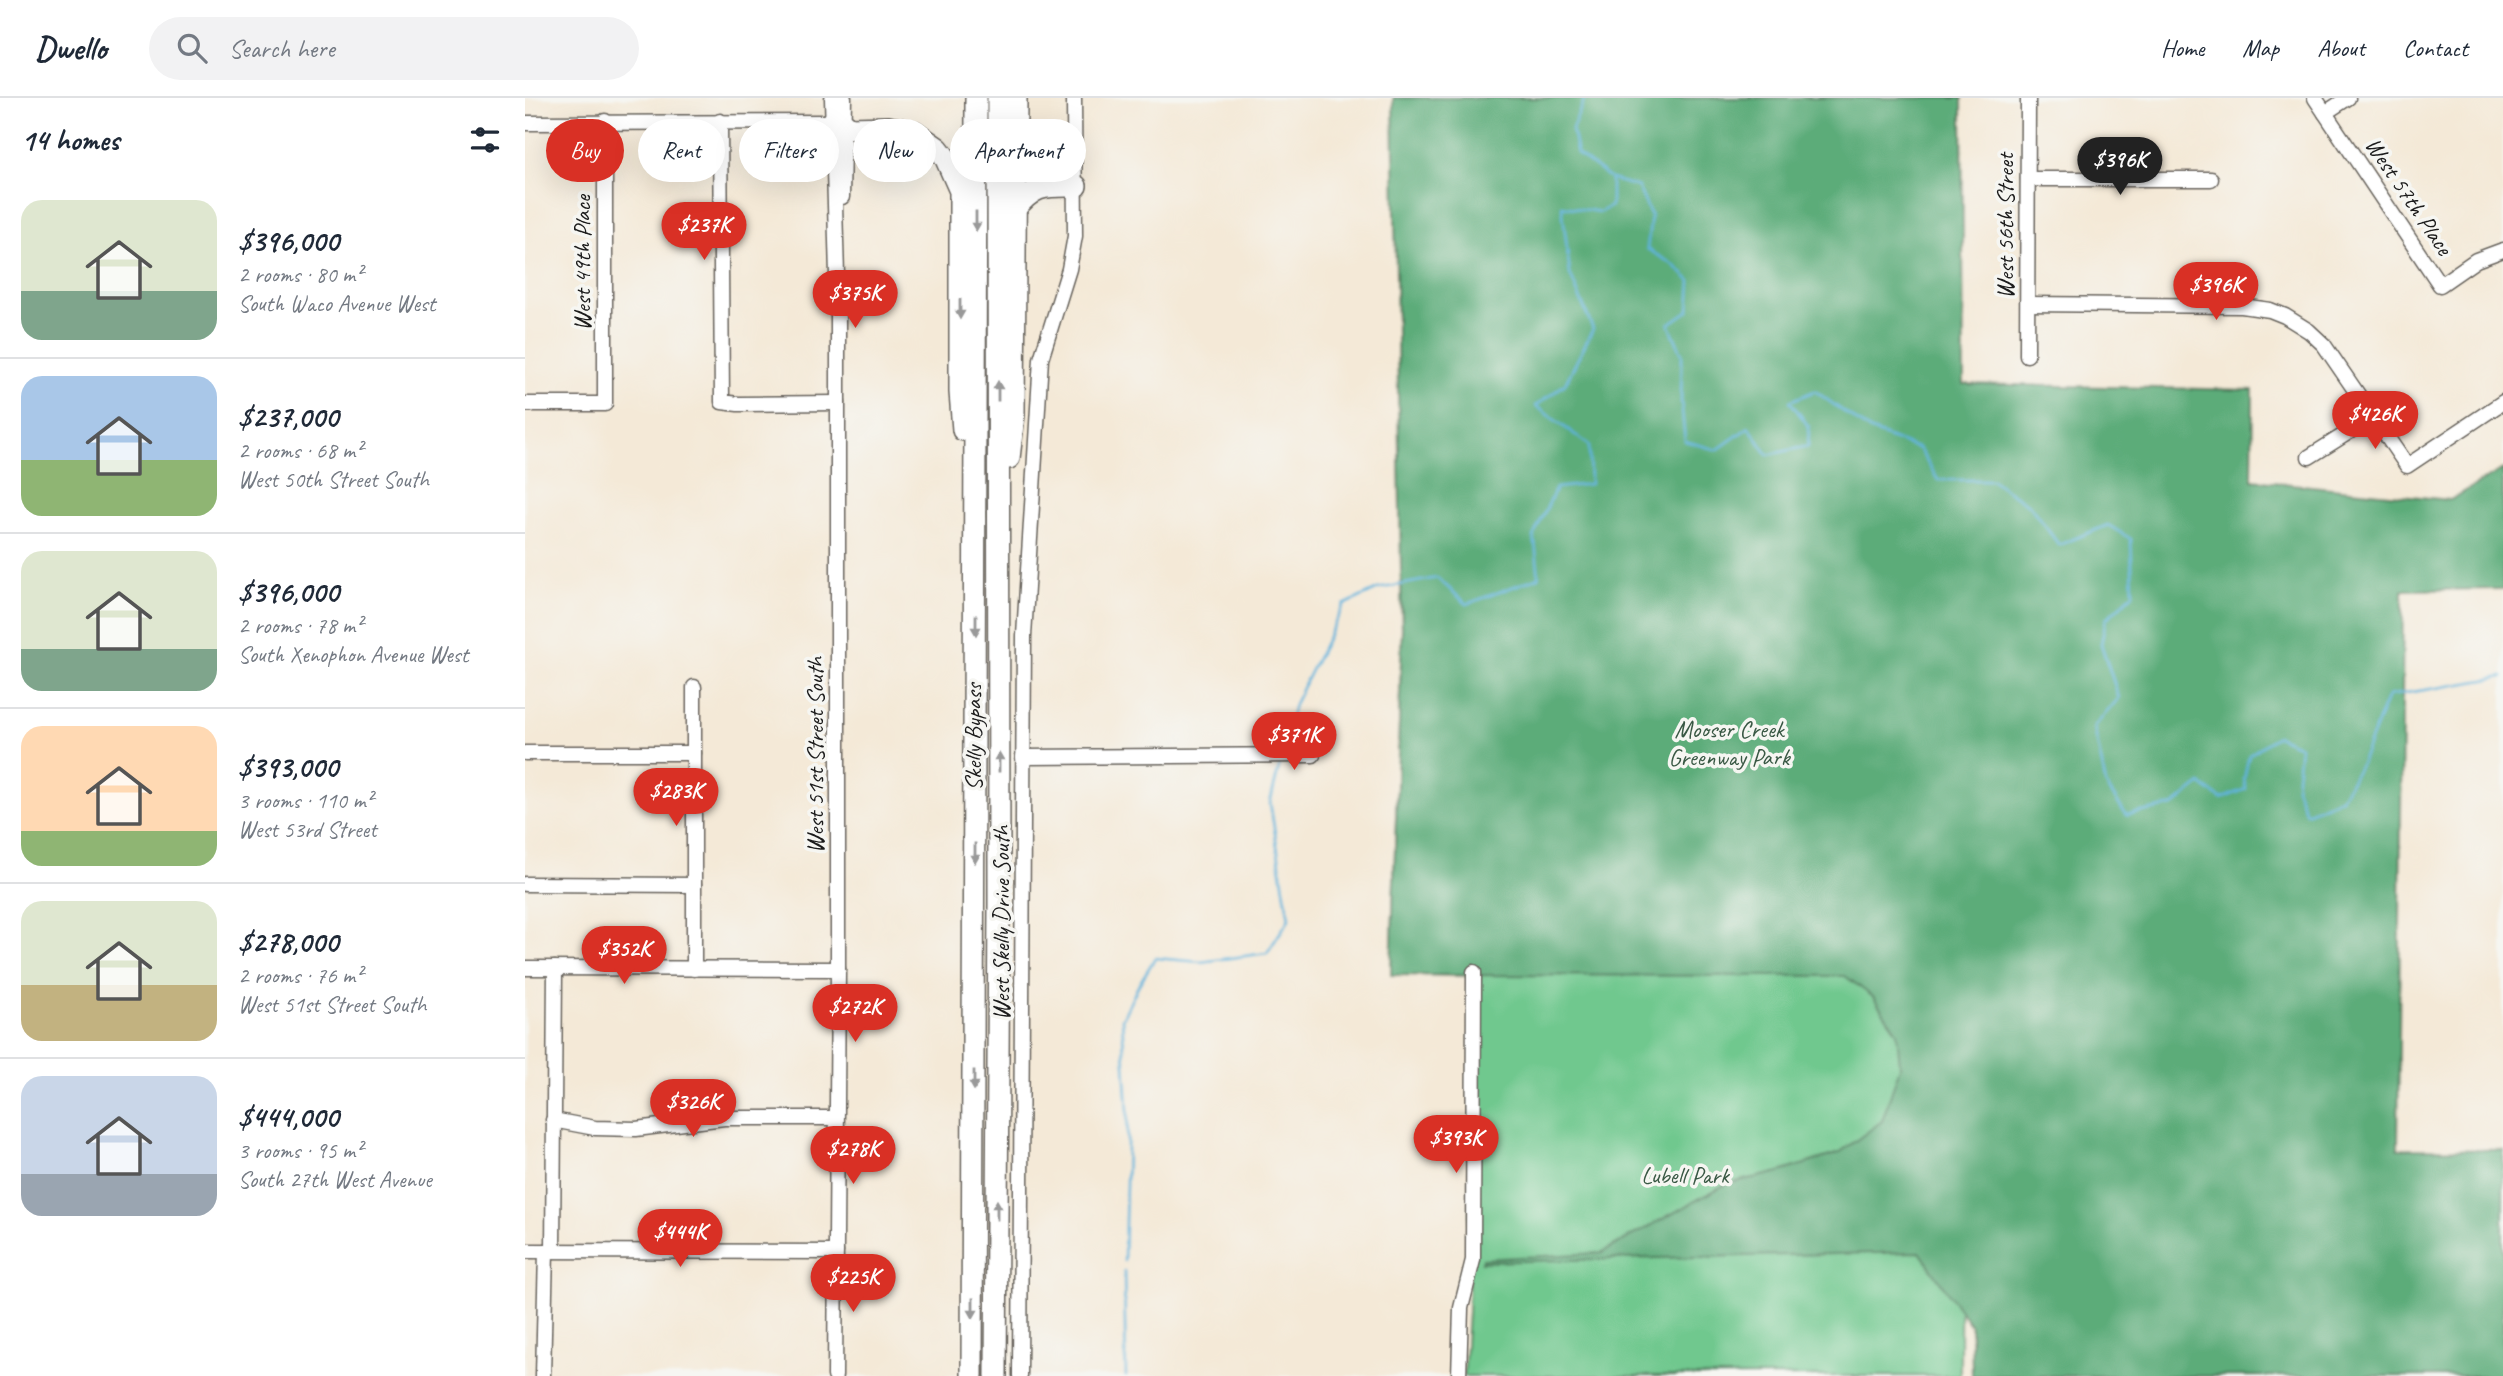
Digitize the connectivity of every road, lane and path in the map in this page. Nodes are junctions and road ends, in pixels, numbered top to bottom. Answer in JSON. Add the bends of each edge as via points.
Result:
{"nodes":[{"id":1,"x":832,"y":98,"type":"edge"},
{"id":2,"x":844,"y":98,"type":"edge"},
{"id":3,"x":976,"y":98,"type":"edge"},
{"id":4,"x":998,"y":98,"type":"edge"},
{"id":5,"x":1016,"y":98,"type":"edge"},
{"id":6,"x":1075,"y":98,"type":"edge"},
{"id":7,"x":2028,"y":98,"type":"edge"},
{"id":8,"x":2315,"y":98,"type":"edge"},
{"id":9,"x":2348,"y":98,"type":"edge"},
{"id":10,"x":2326,"y":113,"type":"junction"},
{"id":11,"x":837,"y":119,"type":"edge"},
{"id":12,"x":839,"y":119,"type":"edge"},
{"id":13,"x":525,"y":122,"type":"edge"},
{"id":14,"x":546,"y":122,"type":"edge"},
{"id":15,"x":839,"y":122,"type":"edge"},
{"id":16,"x":2028,"y":179,"type":"junction"},
{"id":17,"x":2211,"y":179,"type":"dead end"},
{"id":18,"x":605,"y":182,"type":"edge"},
{"id":19,"x":720,"y":182,"type":"edge"},
{"id":20,"x":838,"y":182,"type":"edge"},
{"id":21,"x":1076,"y":186,"type":"junction"},
{"id":22,"x":1014,"y":210,"type":"junction"},
{"id":23,"x":2503,"y":250,"type":"edge"},
{"id":24,"x":2028,"y":304,"type":"junction"},
{"id":25,"x":2027,"y":355,"type":"dead end"},
{"id":26,"x":2503,"y":402,"type":"edge"},
{"id":27,"x":838,"y":403,"type":"junction"},
{"id":28,"x":525,"y":404,"type":"edge"},
{"id":29,"x":2373,"y":416,"type":"junction"},
{"id":30,"x":2309,"y":457,"type":"dead end"},
{"id":31,"x":976,"y":557,"type":"junction"},
{"id":32,"x":999,"y":558,"type":"junction"},
{"id":33,"x":694,"y":687,"type":"dead end"},
{"id":34,"x":694,"y":752,"type":"junction"},
{"id":35,"x":525,"y":753,"type":"edge"},
{"id":36,"x":1313,"y":755,"type":"dead end"},
{"id":37,"x":1023,"y":757,"type":"junction"},
{"id":38,"x":525,"y":884,"type":"edge"},
{"id":39,"x":694,"y":885,"type":"junction"},
{"id":40,"x":525,"y":968,"type":"edge"},
{"id":41,"x":555,"y":968,"type":"junction"},
{"id":42,"x":838,"y":968,"type":"junction"},
{"id":43,"x":694,"y":969,"type":"junction"},
{"id":44,"x":1474,"y":972,"type":"dead end"},
{"id":45,"x":837,"y":1118,"type":"junction"},
{"id":46,"x":553,"y":1121,"type":"junction"},
{"id":47,"x":525,"y":1251,"type":"edge"},
{"id":48,"x":550,"y":1251,"type":"junction"},
{"id":49,"x":836,"y":1252,"type":"junction"},
{"id":50,"x":543,"y":1376,"type":"edge"},
{"id":51,"x":835,"y":1376,"type":"edge"},
{"id":52,"x":972,"y":1376,"type":"edge"},
{"id":53,"x":996,"y":1376,"type":"edge"},
{"id":54,"x":1020,"y":1376,"type":"edge"},
{"id":55,"x":1459,"y":1376,"type":"edge"}],
"edges":[{"from":1,"to":11,"type":"street","name":"West 51st Street South"},
{"from":2,"to":12,"type":"street","name":"West 51st Street South"},
{"from":3,"to":31,"type":"highway","name":"Skelly Bypass","one_way":true},
{"from":32,"to":4,"type":"highway","name":"Skelly Bypass","one_way":true},
{"from":5,"to":22,"type":"highway"},
{"from":6,"to":21,"type":"street","name":"West Skelly Drive South"},
{"from":7,"to":16,"type":"street","name":"West 56th Street"},
{"from":8,"to":10,"type":"street","name":"West 57th Place"},
{"from":9,"to":10,"type":"street"},
{"from":10,"to":23,"type":"street","name":"West 57th Place","via":[[2441,285],[2476,260]]},
{"from":13,"to":14,"type":"street"},
{"from":15,"to":31,"type":"highway","one_way":true,"via":[[850,128],[915,132],[945,157],[960,191],[960,392]]},
{"from":16,"to":17,"type":"street"},
{"from":16,"to":24,"type":"street","name":"West 56th Street"},
{"from":18,"to":28,"type":"street","name":"West 49th Place","via":[[605,404]]},
{"from":19,"to":27,"type":"street","via":[[722,402]]},
{"from":20,"to":27,"type":"street","name":"West 51st Street South"},
{"from":21,"to":22,"type":"highway","via":[[1035,188]]},
{"from":21,"to":37,"type":"street","name":"West Skelly Drive South","via":[[1069,269],[1041,359],[1024,636]]},
{"from":22,"to":32,"type":"highway","via":[[1014,415]]},
{"from":24,"to":25,"type":"street","name":"West 56th Street"},
{"from":24,"to":29,"type":"street","via":[[2225,305],[2273,311],[2321,342]]},
{"from":26,"to":29,"type":"street","via":[[2407,466]]},
{"from":27,"to":42,"type":"street","name":"West 51st Street South"},
{"from":29,"to":30,"type":"street"},
{"from":31,"to":52,"type":"highway","name":"Skelly Bypass","one_way":true},
{"from":53,"to":32,"type":"highway","name":"Skelly Bypass","one_way":true},
{"from":33,"to":34,"type":"street"},
{"from":34,"to":35,"type":"street"},
{"from":34,"to":39,"type":"street"},
{"from":36,"to":37,"type":"street"},
{"from":37,"to":54,"type":"street","name":"West Skelly Drive South"},
{"from":38,"to":39,"type":"street"},
{"from":39,"to":43,"type":"street"},
{"from":40,"to":41,"type":"street"},
{"from":41,"to":43,"type":"street"},
{"from":41,"to":46,"type":"street"},
{"from":42,"to":43,"type":"street"},
{"from":42,"to":45,"type":"street","name":"West 51st Street South"},
{"from":44,"to":55,"type":"street","via":[[1473,1260],[1461,1308]]},
{"from":45,"to":46,"type":"street","via":[[724,1118],[636,1129]]},
{"from":45,"to":49,"type":"street","name":"West 51st Street South"},
{"from":46,"to":48,"type":"street"},
{"from":47,"to":48,"type":"street"},
{"from":48,"to":49,"type":"street"},
{"from":48,"to":50,"type":"street"},
{"from":49,"to":51,"type":"street","name":"West 51st Street South"}]}
